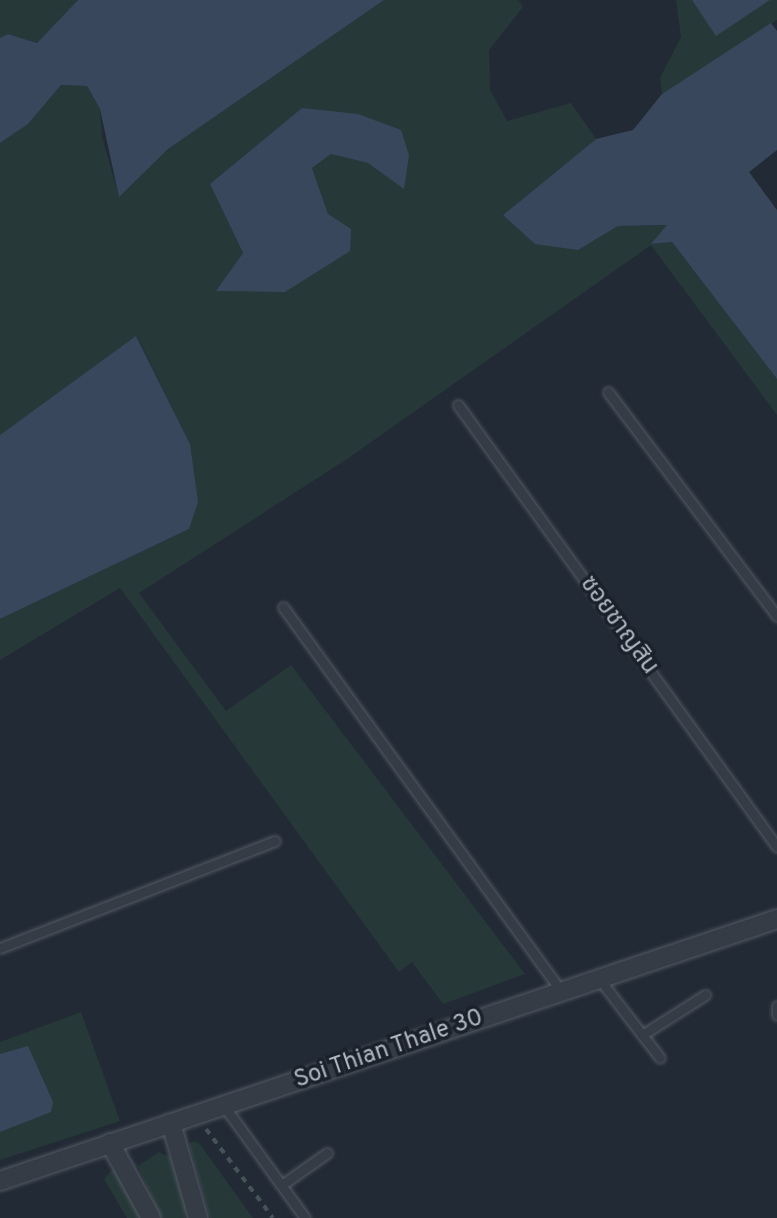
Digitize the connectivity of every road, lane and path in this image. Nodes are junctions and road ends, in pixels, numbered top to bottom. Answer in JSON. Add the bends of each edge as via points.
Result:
{"nodes":[{"id":1,"x":608,"y":392,"type":"dead end"},
{"id":2,"x":458,"y":405,"type":"dead end"},
{"id":3,"x":283,"y":607,"type":"dead end"},
{"id":4,"x":777,"y":616,"type":"edge"},
{"id":5,"x":275,"y":841,"type":"dead end"},
{"id":6,"x":777,"y":847,"type":"edge"},
{"id":7,"x":777,"y":919,"type":"edge"},
{"id":8,"x":0,"y":948,"type":"edge"},
{"id":9,"x":600,"y":980,"type":"junction"},
{"id":10,"x":562,"y":992,"type":"junction"},
{"id":11,"x":705,"y":995,"type":"dead end"},
{"id":12,"x":777,"y":1006,"type":"edge"},
{"id":13,"x":777,"y":1015,"type":"edge"},
{"id":14,"x":642,"y":1035,"type":"junction"},
{"id":15,"x":660,"y":1058,"type":"dead end"},
{"id":16,"x":224,"y":1106,"type":"junction"},
{"id":17,"x":195,"y":1115,"type":"junction"},
{"id":18,"x":171,"y":1123,"type":"junction"},
{"id":19,"x":110,"y":1143,"type":"junction"},
{"id":20,"x":327,"y":1153,"type":"dead end"},
{"id":21,"x":0,"y":1181,"type":"edge"},
{"id":22,"x":283,"y":1184,"type":"junction"},
{"id":23,"x":151,"y":1218,"type":"edge"},
{"id":24,"x":198,"y":1218,"type":"edge"},
{"id":25,"x":273,"y":1218,"type":"edge"},
{"id":26,"x":305,"y":1218,"type":"edge"}],
"edges":[{"from":1,"to":4,"type":"lane"},
{"from":2,"to":6,"type":"lane","name":"ซอยชาญสิน"},
{"from":3,"to":10,"type":"lane"},
{"from":5,"to":8,"type":"lane"},
{"from":7,"to":9,"type":"street","name":"Soi Thian Thale 30"},
{"from":9,"to":10,"type":"street","name":"Soi Thian Thale 30"},
{"from":9,"to":14,"type":"lane"},
{"from":10,"to":16,"type":"street","name":"Soi Thian Thale 30"},
{"from":11,"to":14,"type":"lane"},
{"from":12,"to":13,"type":"lane"},
{"from":14,"to":15,"type":"lane"},
{"from":16,"to":17,"type":"street","name":"Soi Thian Thale 30"},
{"from":16,"to":22,"type":"lane"},
{"from":17,"to":18,"type":"street","name":"Soi Thian Thale 30"},
{"from":17,"to":25,"type":"path"},
{"from":18,"to":19,"type":"street","name":"Soi Thian Thale 30"},
{"from":18,"to":24,"type":"street"},
{"from":19,"to":21,"type":"street","name":"Soi Thian Thale 30"},
{"from":19,"to":23,"type":"street"},
{"from":20,"to":22,"type":"lane"},
{"from":22,"to":26,"type":"lane"}]}
